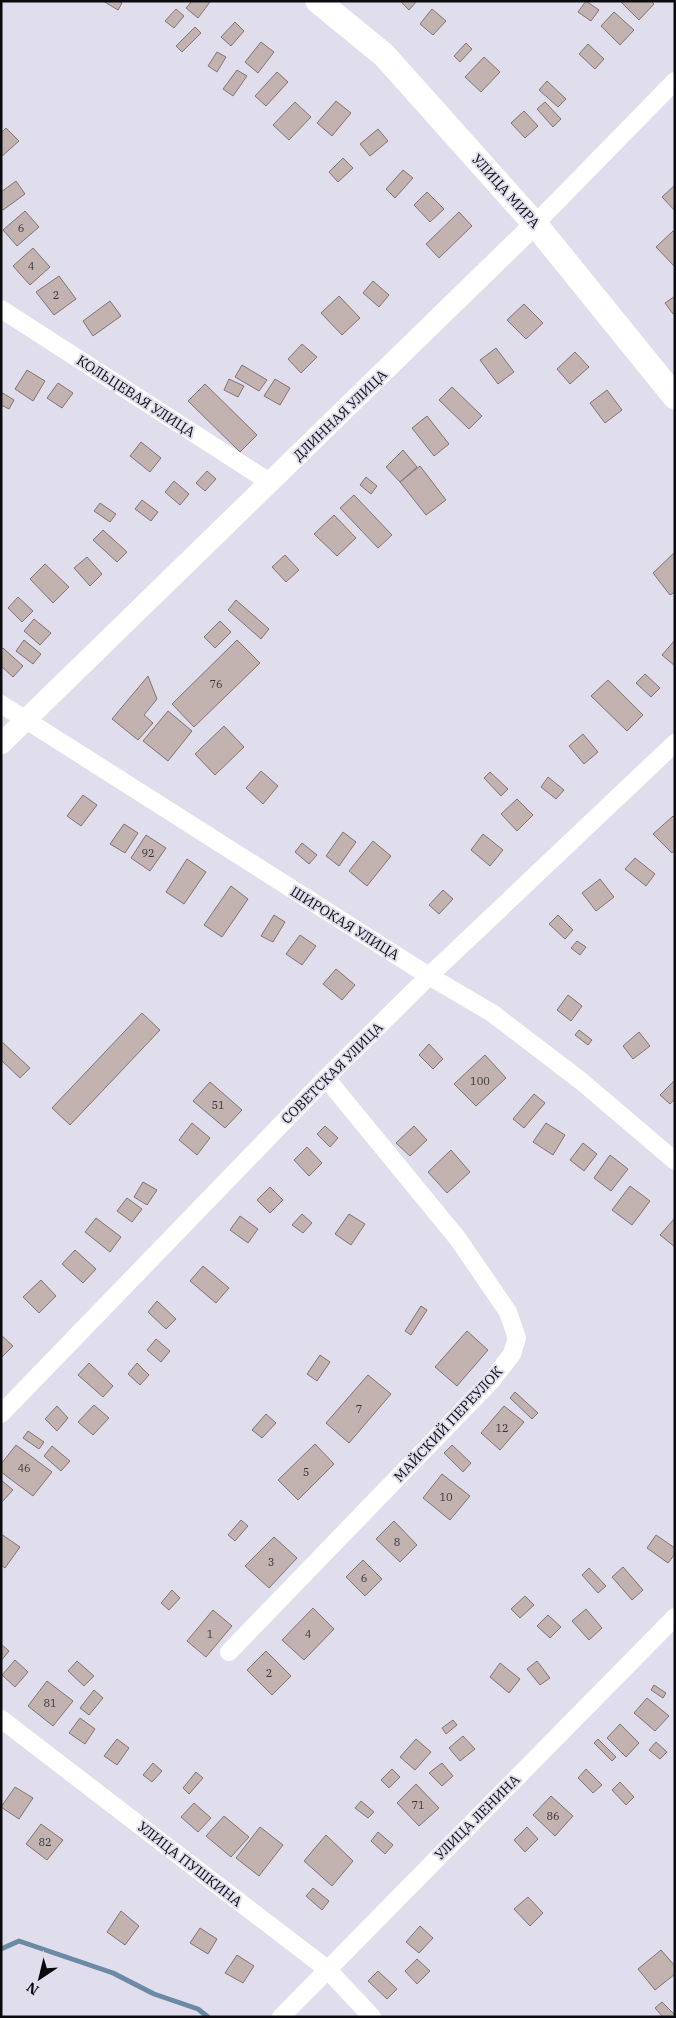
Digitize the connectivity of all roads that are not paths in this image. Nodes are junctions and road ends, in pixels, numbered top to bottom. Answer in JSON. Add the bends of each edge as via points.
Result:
{"nodes":[{"id":1,"x":318,"y":1,"type":"edge"},
{"id":2,"x":675,"y":81,"type":"edge"},
{"id":3,"x":536,"y":224,"type":"junction"},
{"id":4,"x":1,"y":309,"type":"edge"},
{"id":5,"x":675,"y":397,"type":"edge"},
{"id":6,"x":270,"y":483,"type":"junction"},
{"id":7,"x":1,"y":704,"type":"edge"},
{"id":8,"x":26,"y":720,"type":"junction"},
{"id":9,"x":675,"y":743,"type":"edge"},
{"id":10,"x":1,"y":744,"type":"edge"},
{"id":11,"x":429,"y":976,"type":"junction"},
{"id":12,"x":326,"y":1078,"type":"junction"},
{"id":13,"x":675,"y":1161,"type":"edge"},
{"id":14,"x":1,"y":1414,"type":"edge"},
{"id":15,"x":675,"y":1617,"type":"edge"},
{"id":16,"x":229,"y":1652,"type":"dead end"},
{"id":17,"x":1,"y":1719,"type":"edge"},
{"id":18,"x":326,"y":1969,"type":"junction"},
{"id":19,"x":281,"y":2017,"type":"edge"},
{"id":20,"x":372,"y":2017,"type":"edge"}],
"edges":[{"from":1,"to":3,"type":"highway","name":"УЛИЦА МИРА","via":[[384,55]]},
{"from":2,"to":3,"type":"street","name":"ДЛИННАЯ УЛИЦА"},
{"from":3,"to":5,"type":"highway","name":"УЛИЦА МИРА"},
{"from":3,"to":6,"type":"main road","name":"ДЛИННАЯ УЛИЦА"},
{"from":4,"to":6,"type":"street","name":"КОЛЬЦЕВАЯ УЛИЦА"},
{"from":6,"to":8,"type":"main road","name":"ДЛИННАЯ УЛИЦА"},
{"from":7,"to":8,"type":"street","name":"ШИРОКАЯ УЛИЦА"},
{"from":8,"to":10,"type":"main road","name":"ДЛИННАЯ УЛИЦА"},
{"from":8,"to":11,"type":"street","name":"ШИРОКАЯ УЛИЦА"},
{"from":9,"to":11,"type":"street","name":"СОВЕТСКАЯ УЛИЦА"},
{"from":11,"to":12,"type":"street","name":"СОВЕТСКАЯ УЛИЦА"},
{"from":11,"to":13,"type":"street","name":"ШИРОКАЯ УЛИЦА","via":[[492,1013],[581,1081]]},
{"from":12,"to":14,"type":"street","name":"СОВЕТСКАЯ УЛИЦА"},
{"from":12,"to":16,"type":"street","name":"МАЙСКИЙ ПЕРЕУЛОК","via":[[458,1239],[508,1312],[517,1338],[512,1354],[492,1380]]},
{"from":15,"to":18,"type":"street","name":"УЛИЦА ЛЕНИНА"},
{"from":17,"to":18,"type":"street","name":"УЛИЦА ПУШКИНА"},
{"from":18,"to":19,"type":"street","name":"УЛИЦА ЛЕНИНА"},
{"from":18,"to":20,"type":"street","name":"УЛИЦА ПУШКИНА"}]}
